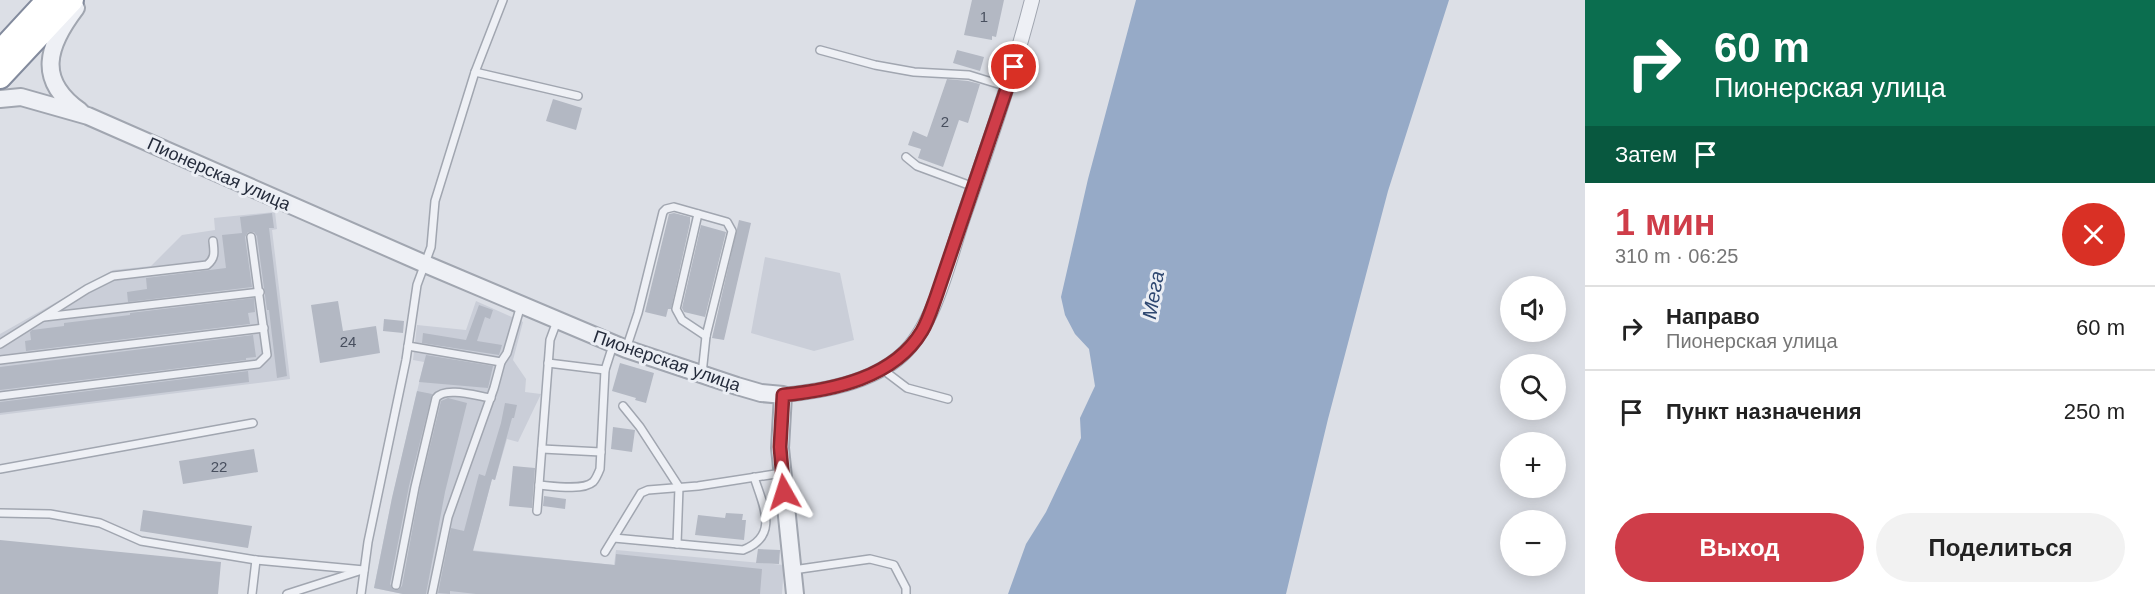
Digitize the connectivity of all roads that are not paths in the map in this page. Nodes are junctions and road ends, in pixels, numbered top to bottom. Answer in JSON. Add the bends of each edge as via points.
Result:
{"nodes":[{"id":1,"x":48,"y":0,"type":"edge"},
{"id":2,"x":72,"y":0,"type":"edge"},
{"id":3,"x":82,"y":0,"type":"edge"},
{"id":4,"x":503,"y":0,"type":"edge"},
{"id":5,"x":1032,"y":0,"type":"edge"},
{"id":6,"x":820,"y":50,"type":"dead end"},
{"id":7,"x":0,"y":52,"type":"edge"},
{"id":8,"x":475,"y":72,"type":"junction"},
{"id":9,"x":0,"y":77,"type":"edge"},
{"id":10,"x":1008,"y":87,"type":"junction"},
{"id":11,"x":578,"y":96,"type":"dead end"},
{"id":12,"x":0,"y":99,"type":"edge"},
{"id":13,"x":88,"y":116,"type":"junction"},
{"id":14,"x":906,"y":157,"type":"dead end"},
{"id":15,"x":974,"y":187,"type":"junction"},
{"id":16,"x":698,"y":214,"type":"junction"},
{"id":17,"x":251,"y":237,"type":"dead end"},
{"id":18,"x":213,"y":241,"type":"dead end"},
{"id":19,"x":425,"y":264,"type":"junction"},
{"id":20,"x":260,"y":292,"type":"junction"},
{"id":21,"x":521,"y":305,"type":"junction"},
{"id":22,"x":41,"y":317,"type":"junction"},
{"id":23,"x":557,"y":321,"type":"junction"},
{"id":24,"x":264,"y":328,"type":"junction"},
{"id":25,"x":706,"y":336,"type":"junction"},
{"id":26,"x":0,"y":344,"type":"edge"},
{"id":27,"x":408,"y":346,"type":"junction"},
{"id":28,"x":620,"y":347,"type":"junction"},
{"id":29,"x":0,"y":360,"type":"edge"},
{"id":30,"x":501,"y":363,"type":"junction"},
{"id":31,"x":548,"y":363,"type":"junction"},
{"id":32,"x":605,"y":369,"type":"junction"},
{"id":33,"x":882,"y":369,"type":"junction"},
{"id":34,"x":702,"y":375,"type":"junction"},
{"id":35,"x":783,"y":395,"type":"junction"},
{"id":36,"x":0,"y":396,"type":"edge"},
{"id":37,"x":491,"y":399,"type":"junction"},
{"id":38,"x":948,"y":399,"type":"dead end"},
{"id":39,"x":623,"y":406,"type":"dead end"},
{"id":40,"x":253,"y":423,"type":"dead end"},
{"id":41,"x":542,"y":449,"type":"junction"},
{"id":42,"x":601,"y":452,"type":"junction"},
{"id":43,"x":0,"y":469,"type":"edge"},
{"id":44,"x":782,"y":473,"type":"junction"},
{"id":45,"x":754,"y":477,"type":"junction"},
{"id":46,"x":539,"y":485,"type":"junction"},
{"id":47,"x":679,"y":487,"type":"junction"},
{"id":48,"x":537,"y":511,"type":"dead end"},
{"id":49,"x":0,"y":513,"type":"edge"},
{"id":50,"x":614,"y":538,"type":"junction"},
{"id":51,"x":677,"y":544,"type":"junction"},
{"id":52,"x":605,"y":552,"type":"dead end"},
{"id":53,"x":256,"y":560,"type":"junction"},
{"id":54,"x":364,"y":570,"type":"junction"},
{"id":55,"x":793,"y":570,"type":"junction"},
{"id":56,"x":396,"y":585,"type":"dead end"},
{"id":57,"x":252,"y":594,"type":"edge"},
{"id":58,"x":287,"y":594,"type":"edge"},
{"id":59,"x":361,"y":594,"type":"edge"},
{"id":60,"x":432,"y":594,"type":"edge"},
{"id":61,"x":795,"y":594,"type":"edge"},
{"id":62,"x":906,"y":594,"type":"edge"}],
"edges":[{"from":1,"to":7,"type":"highway"},
{"from":2,"to":9,"type":"highway"},
{"from":3,"to":13,"type":"street","via":[[56,40],[50,70],[63,97]]},
{"from":4,"to":8,"type":"lane"},
{"from":5,"to":10,"type":"street","name":"Пионерская улица"},
{"from":6,"to":10,"type":"lane","via":[[914,72],[969,75]]},
{"from":8,"to":11,"type":"lane"},
{"from":8,"to":19,"type":"lane","via":[[435,201]]},
{"from":10,"to":15,"type":"street","name":"Пионерская улица"},
{"from":12,"to":13,"type":"street","via":[[21,97]]},
{"from":13,"to":19,"type":"street","name":"Пионерская улица"},
{"from":14,"to":15,"type":"lane","via":[[917,166]]},
{"from":15,"to":33,"type":"street","name":"Пионерская улица","via":[[922,332],[903,355]]},
{"from":16,"to":25,"type":"lane","via":[[676,309],[682,320]]},
{"from":16,"to":25,"type":"lane","via":[[727,222],[732,231]]},
{"from":16,"to":28,"type":"lane","via":[[670,207],[663,212],[638,313]]},
{"from":17,"to":20,"type":"lane"},
{"from":18,"to":22,"type":"lane","via":[[214,255],[207,264],[113,276]]},
{"from":19,"to":21,"type":"street","name":"Пионерская улица"},
{"from":19,"to":27,"type":"lane","via":[[417,285]]},
{"from":20,"to":22,"type":"lane"},
{"from":20,"to":24,"type":"lane"},
{"from":21,"to":23,"type":"street","name":"Пионерская улица"},
{"from":21,"to":30,"type":"lane"},
{"from":22,"to":26,"type":"lane"},
{"from":23,"to":28,"type":"street","name":"Пионерская улица"},
{"from":23,"to":31,"type":"lane","via":[[549,340]]},
{"from":24,"to":29,"type":"lane"},
{"from":24,"to":36,"type":"lane","via":[[267,355],[258,364]]},
{"from":25,"to":34,"type":"lane"},
{"from":27,"to":30,"type":"lane"},
{"from":27,"to":54,"type":"lane"},
{"from":28,"to":32,"type":"lane"},
{"from":28,"to":34,"type":"street","name":"Пионерская улица"},
{"from":30,"to":37,"type":"lane"},
{"from":31,"to":32,"type":"lane"},
{"from":31,"to":41,"type":"lane"},
{"from":32,"to":42,"type":"lane"},
{"from":33,"to":35,"type":"street","name":"Пионерская улица","via":[[851,382]]},
{"from":33,"to":38,"type":"lane","via":[[907,388]]},
{"from":34,"to":35,"type":"street","name":"Пионерская улица","via":[[761,393]]},
{"from":35,"to":44,"type":"street"},
{"from":37,"to":56,"type":"lane","via":[[447,391],[436,398]]},
{"from":37,"to":60,"type":"lane","via":[[448,517]]},
{"from":39,"to":47,"type":"lane"},
{"from":40,"to":43,"type":"lane"},
{"from":41,"to":42,"type":"lane"},
{"from":41,"to":46,"type":"lane"},
{"from":42,"to":46,"type":"lane","via":[[600,469],[591,484]]},
{"from":44,"to":45,"type":"lane"},
{"from":44,"to":55,"type":"street"},
{"from":45,"to":47,"type":"lane"},
{"from":45,"to":51,"type":"lane","via":[[766,528],[762,539],[744,550]]},
{"from":46,"to":48,"type":"lane"},
{"from":47,"to":50,"type":"lane","via":[[641,493]]},
{"from":47,"to":51,"type":"lane"},
{"from":49,"to":53,"type":"lane","via":[[50,514],[100,522],[141,541]]},
{"from":50,"to":51,"type":"lane"},
{"from":50,"to":52,"type":"lane"},
{"from":53,"to":54,"type":"lane"},
{"from":53,"to":57,"type":"lane"},
{"from":54,"to":58,"type":"lane"},
{"from":54,"to":59,"type":"lane"},
{"from":55,"to":61,"type":"street"},
{"from":55,"to":62,"type":"lane","via":[[875,559],[894,565]]}]}
